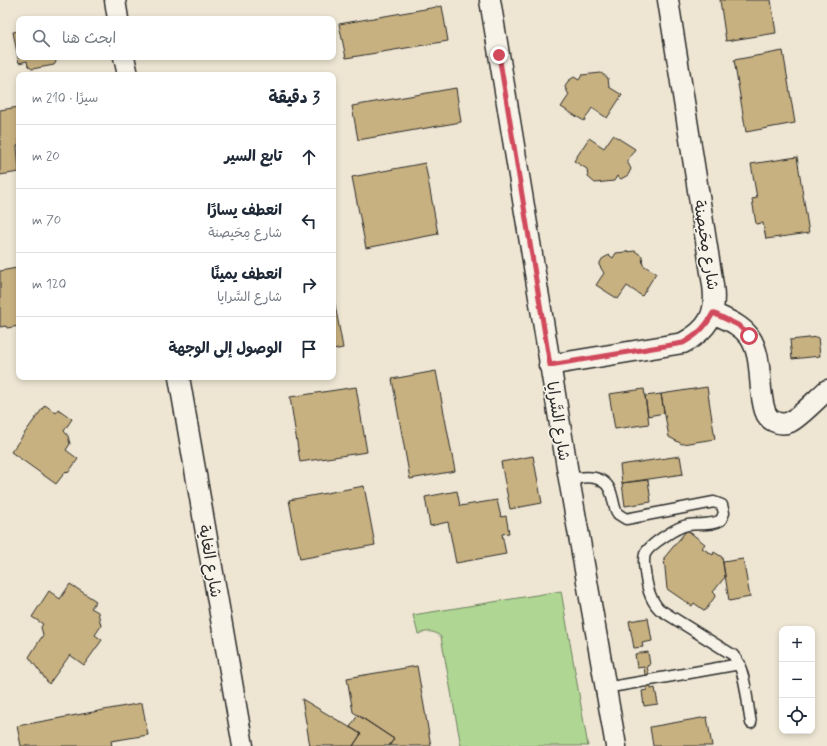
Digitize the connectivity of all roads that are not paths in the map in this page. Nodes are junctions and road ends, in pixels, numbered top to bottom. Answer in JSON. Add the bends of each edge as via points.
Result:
{"nodes":[{"id":1,"x":115,"y":0,"type":"edge"},
{"id":2,"x":490,"y":0,"type":"edge"},
{"id":3,"x":668,"y":0,"type":"edge"},
{"id":4,"x":118,"y":16,"type":"edge"},
{"id":5,"x":125,"y":60,"type":"edge"},
{"id":6,"x":127,"y":72,"type":"edge"},
{"id":7,"x":713,"y":313,"type":"junction"},
{"id":8,"x":550,"y":365,"type":"junction"},
{"id":9,"x":180,"y":380,"type":"edge"},
{"id":10,"x":827,"y":390,"type":"edge"},
{"id":11,"x":568,"y":479,"type":"junction"},
{"id":12,"x":740,"y":664,"type":"junction"},
{"id":13,"x":605,"y":688,"type":"junction"},
{"id":14,"x":751,"y":724,"type":"dead end"},
{"id":15,"x":243,"y":746,"type":"edge"},
{"id":16,"x":616,"y":746,"type":"edge"}],
"edges":[{"from":1,"to":4,"type":"street"},
{"from":2,"to":8,"type":"street","name":"شارع السَّرايا"},
{"from":3,"to":7,"type":"street","name":"شارع مِحَيصنة","via":[[713,285]]},
{"from":5,"to":6,"type":"street"},
{"from":7,"to":8,"type":"street","name":"شارع مِحَيصنة","via":[[706,326],[696,336],[683,343]]},
{"from":7,"to":10,"type":"street","via":[[738,325],[753,342],[765,410],[770,419],[780,423],[790,422]]},
{"from":8,"to":11,"type":"street","name":"شارع السَّرايا"},
{"from":9,"to":15,"type":"street","name":"شارع الغاية"},
{"from":11,"to":12,"type":"lane","via":[[585,476],[600,479],[610,489],[618,514],[626,519],[714,502],[722,505],[724,513],[721,520],[687,525],[675,530],[647,550],[644,562],[650,598],[659,609],[733,655]]},
{"from":11,"to":13,"type":"street","name":"شارع السَّرايا"},
{"from":12,"to":13,"type":"lane"},
{"from":12,"to":14,"type":"lane"},
{"from":13,"to":16,"type":"street","name":"شارع السَّرايا"}]}
